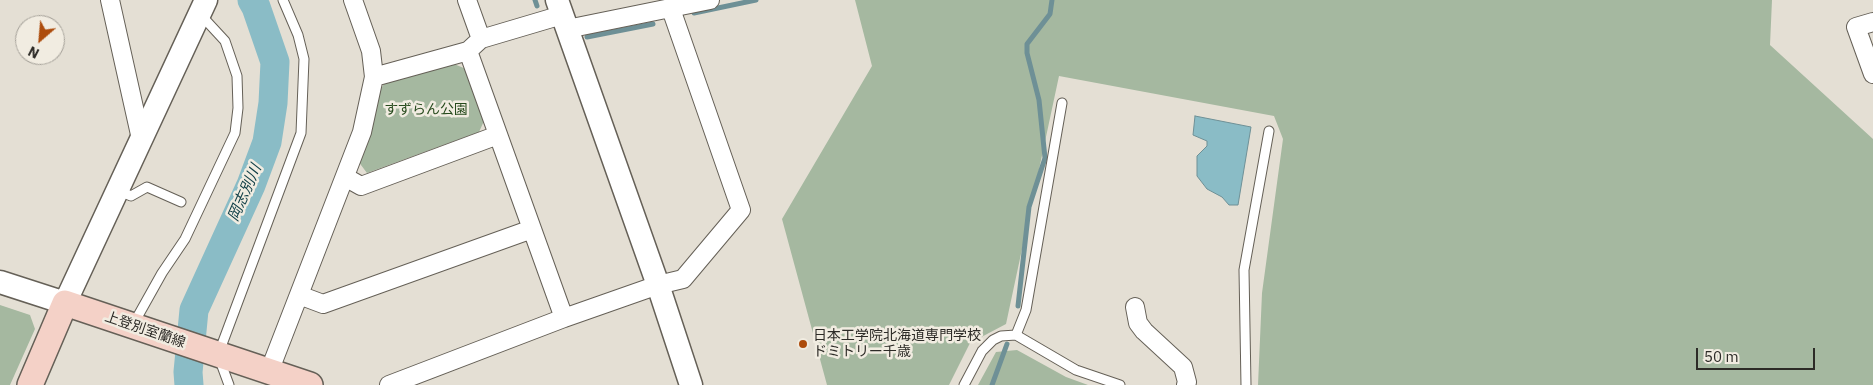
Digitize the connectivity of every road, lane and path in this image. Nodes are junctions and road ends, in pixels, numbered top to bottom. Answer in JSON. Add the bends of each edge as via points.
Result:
{"nodes":[{"id":1,"x":110,"y":0,"type":"edge"},
{"id":2,"x":283,"y":0,"type":"edge"},
{"id":3,"x":353,"y":0,"type":"edge"},
{"id":4,"x":467,"y":0,"type":"edge"},
{"id":5,"x":710,"y":0,"type":"edge"},
{"id":6,"x":204,"y":5,"type":"edge"},
{"id":7,"x":671,"y":9,"type":"junction"},
{"id":8,"x":562,"y":15,"type":"edge"},
{"id":9,"x":1873,"y":22,"type":"edge"},
{"id":10,"x":474,"y":45,"type":"junction"},
{"id":11,"x":1873,"y":74,"type":"edge"},
{"id":12,"x":374,"y":77,"type":"junction"},
{"id":13,"x":1062,"y":103,"type":"dead end"},
{"id":14,"x":1269,"y":131,"type":"dead end"},
{"id":15,"x":498,"y":135,"type":"junction"},
{"id":16,"x":141,"y":139,"type":"junction"},
{"id":17,"x":345,"y":177,"type":"junction"},
{"id":18,"x":117,"y":190,"type":"junction"},
{"id":19,"x":181,"y":202,"type":"dead end"},
{"id":20,"x":532,"y":229,"type":"junction"},
{"id":21,"x":0,"y":282,"type":"edge"},
{"id":22,"x":658,"y":286,"type":"junction"},
{"id":23,"x":299,"y":295,"type":"junction"},
{"id":24,"x":65,"y":303,"type":"junction"},
{"id":25,"x":1134,"y":307,"type":"dead end"},
{"id":26,"x":564,"y":318,"type":"junction"},
{"id":27,"x":140,"y":329,"type":"junction"},
{"id":28,"x":1016,"y":334,"type":"junction"},
{"id":29,"x":214,"y":353,"type":"junction"},
{"id":30,"x":269,"y":372,"type":"junction"},
{"id":31,"x":30,"y":385,"type":"edge"},
{"id":32,"x":229,"y":385,"type":"edge"},
{"id":33,"x":310,"y":385,"type":"edge"},
{"id":34,"x":389,"y":385,"type":"edge"},
{"id":35,"x":690,"y":385,"type":"edge"},
{"id":36,"x":964,"y":385,"type":"edge"},
{"id":37,"x":1120,"y":385,"type":"edge"},
{"id":38,"x":1186,"y":385,"type":"edge"},
{"id":39,"x":1246,"y":385,"type":"edge"}],
"edges":[{"from":1,"to":16,"type":"street"},
{"from":2,"to":29,"type":"lane","via":[[298,35],[304,60],[301,133]]},
{"from":3,"to":12,"type":"street","via":[[371,51]]},
{"from":4,"to":10,"type":"street"},
{"from":5,"to":7,"type":"street"},
{"from":6,"to":16,"type":"street"},
{"from":6,"to":27,"type":"lane","via":[[225,41],[237,76],[235,133],[185,238],[162,273]]},
{"from":7,"to":8,"type":"street"},
{"from":7,"to":22,"type":"street","via":[[741,210],[683,279]]},
{"from":8,"to":10,"type":"street"},
{"from":8,"to":22,"type":"street"},
{"from":9,"to":11,"type":"street","via":[[1856,27]]},
{"from":10,"to":12,"type":"street"},
{"from":10,"to":15,"type":"street"},
{"from":12,"to":17,"type":"street","via":[[362,132]]},
{"from":13,"to":28,"type":"lane","via":[[1026,310]]},
{"from":14,"to":39,"type":"lane","via":[[1244,270]]},
{"from":15,"to":17,"type":"street","via":[[361,186]]},
{"from":15,"to":20,"type":"street"},
{"from":16,"to":18,"type":"street"},
{"from":17,"to":23,"type":"street"},
{"from":18,"to":19,"type":"lane","via":[[131,196],[147,187]]},
{"from":18,"to":24,"type":"street"},
{"from":20,"to":23,"type":"street","via":[[323,304]]},
{"from":20,"to":26,"type":"street"},
{"from":21,"to":24,"type":"street"},
{"from":22,"to":26,"type":"street"},
{"from":22,"to":35,"type":"street"},
{"from":23,"to":30,"type":"street"},
{"from":24,"to":27,"type":"main road","name":"上登別室蘭線"},
{"from":24,"to":31,"type":"main road"},
{"from":25,"to":38,"type":"street","via":[[1144,331],[1183,367]]},
{"from":26,"to":34,"type":"street"},
{"from":27,"to":29,"type":"main road","name":"上登別室蘭線"},
{"from":28,"to":36,"type":"lane","via":[[993,340],[982,351]]},
{"from":28,"to":37,"type":"lane","via":[[1076,370]]},
{"from":29,"to":30,"type":"main road","name":"上登別室蘭線"},
{"from":29,"to":32,"type":"lane"},
{"from":30,"to":33,"type":"main road","name":"上登別室蘭線"}]}
